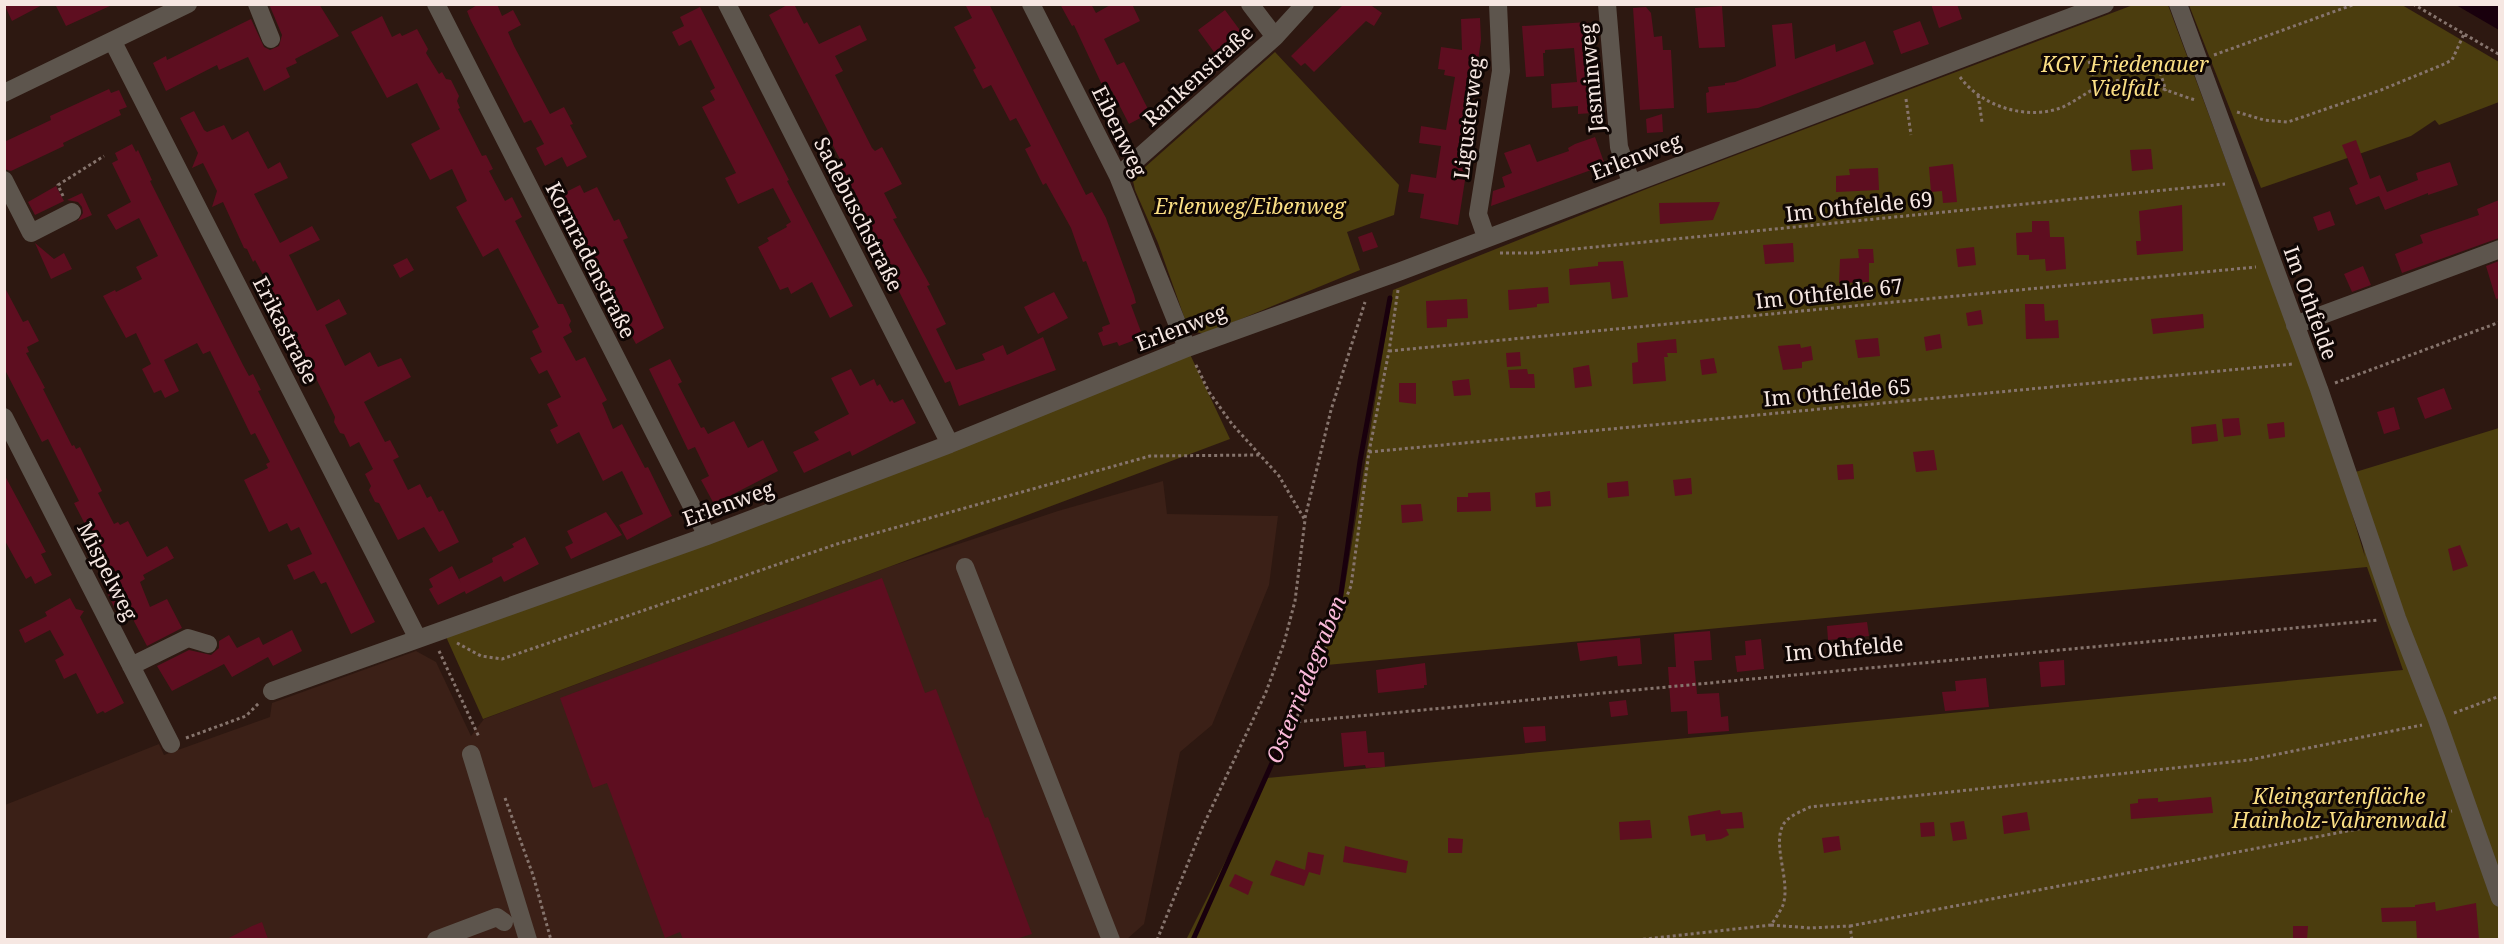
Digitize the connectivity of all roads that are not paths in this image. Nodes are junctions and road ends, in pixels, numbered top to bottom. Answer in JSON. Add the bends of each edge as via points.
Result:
{"nodes":[{"id":1,"x":188,"y":4,"type":"edge"},
{"id":2,"x":257,"y":4,"type":"edge"},
{"id":3,"x":436,"y":4,"type":"edge"},
{"id":4,"x":727,"y":4,"type":"edge"},
{"id":5,"x":1031,"y":4,"type":"edge"},
{"id":6,"x":1250,"y":4,"type":"edge"},
{"id":7,"x":1305,"y":4,"type":"edge"},
{"id":8,"x":1498,"y":4,"type":"edge"},
{"id":9,"x":1607,"y":4,"type":"edge"},
{"id":10,"x":2105,"y":4,"type":"edge"},
{"id":11,"x":2178,"y":4,"type":"edge"},
{"id":12,"x":1275,"y":37,"type":"junction"},
{"id":13,"x":271,"y":39,"type":"dead end"},
{"id":14,"x":113,"y":42,"type":"junction"},
{"id":15,"x":4,"y":93,"type":"edge"},
{"id":16,"x":1118,"y":176,"type":"junction"},
{"id":17,"x":4,"y":180,"type":"edge"},
{"id":18,"x":1631,"y":182,"type":"junction"},
{"id":19,"x":72,"y":212,"type":"road end"},
{"id":20,"x":1486,"y":237,"type":"junction"},
{"id":21,"x":2499,"y":249,"type":"edge"},
{"id":22,"x":2295,"y":325,"type":"junction"},
{"id":23,"x":1187,"y":348,"type":"junction"},
{"id":24,"x":4,"y":417,"type":"edge"},
{"id":25,"x":950,"y":444,"type":"junction"},
{"id":26,"x":707,"y":536,"type":"junction"},
{"id":27,"x":964,"y":567,"type":"dead end"},
{"id":28,"x":418,"y":639,"type":"junction"},
{"id":29,"x":208,"y":644,"type":"dead end"},
{"id":30,"x":131,"y":666,"type":"junction"},
{"id":31,"x":272,"y":691,"type":"road end"},
{"id":32,"x":171,"y":744,"type":"road end"},
{"id":33,"x":476,"y":747,"type":"road end"},
{"id":34,"x":2499,"y":898,"type":"edge"},
{"id":35,"x":504,"y":922,"type":"dead end"},
{"id":36,"x":436,"y":939,"type":"edge"},
{"id":37,"x":528,"y":939,"type":"edge"},
{"id":38,"x":1111,"y":939,"type":"edge"}],
"edges":[{"from":1,"to":14,"type":"street"},
{"from":2,"to":13,"type":"street"},
{"from":3,"to":26,"type":"street","name":"Kornradenstraße"},
{"from":4,"to":25,"type":"street","name":"Sadebuschstraße"},
{"from":5,"to":16,"type":"street","name":"Eibenweg"},
{"from":6,"to":12,"type":"street"},
{"from":7,"to":12,"type":"street","name":"Rankenstraße"},
{"from":8,"to":20,"type":"street","name":"Ligusterweg","via":[[1501,71],[1478,214]]},
{"from":9,"to":18,"type":"street","name":"Jasminweg","via":[[1619,147]]},
{"from":10,"to":18,"type":"street","name":"Erlenweg"},
{"from":11,"to":22,"type":"street","name":"Im Othfelde"},
{"from":12,"to":16,"type":"street","name":"Rankenstraße"},
{"from":14,"to":15,"type":"street"},
{"from":14,"to":28,"type":"street","name":"Erikastraße"},
{"from":16,"to":23,"type":"street","name":"Eibenweg"},
{"from":17,"to":19,"type":"street","via":[[31,233]]},
{"from":18,"to":20,"type":"street","name":"Erlenweg"},
{"from":20,"to":23,"type":"street","name":"Erlenweg"},
{"from":21,"to":22,"type":"street"},
{"from":22,"to":34,"type":"street","name":"Im Othfelde"},
{"from":23,"to":25,"type":"street","name":"Erlenweg"},
{"from":24,"to":30,"type":"street","name":"Mispelweg"},
{"from":25,"to":26,"type":"street","name":"Erlenweg"},
{"from":26,"to":28,"type":"street","name":"Erlenweg"},
{"from":27,"to":38,"type":"street"},
{"from":28,"to":31,"type":"street","name":"Erlenweg"},
{"from":29,"to":30,"type":"street","via":[[188,638]]},
{"from":30,"to":32,"type":"street","name":"Mispelweg"},
{"from":33,"to":37,"type":"street"},
{"from":35,"to":36,"type":"street","via":[[497,917]]}]}
